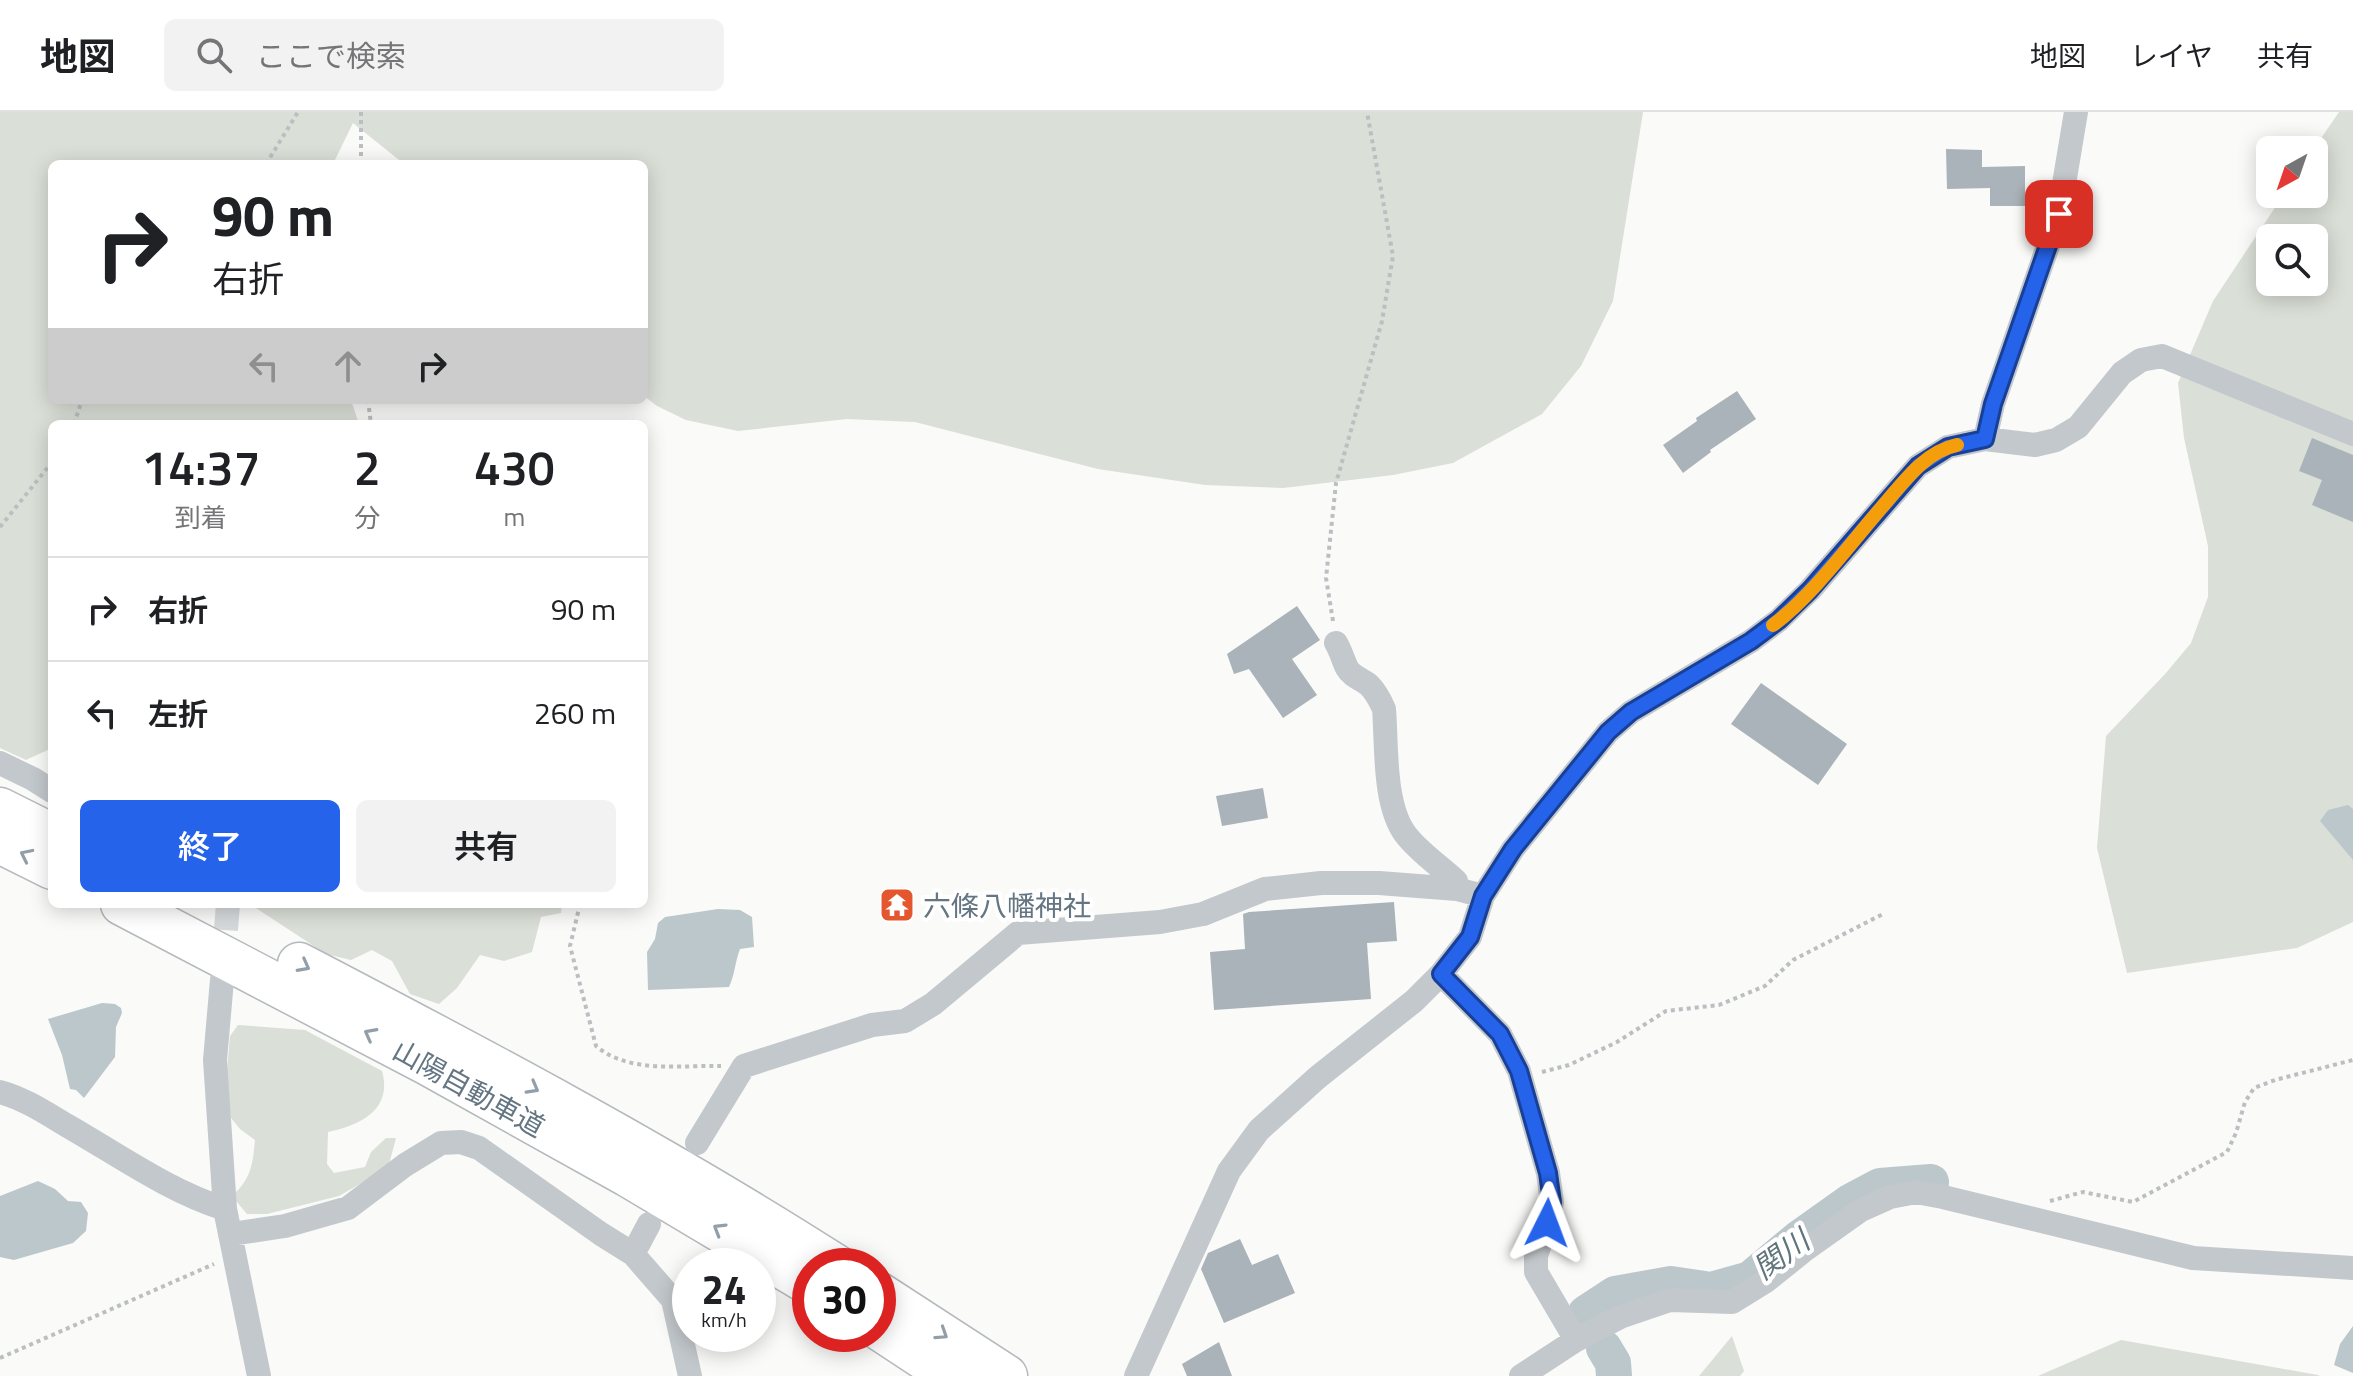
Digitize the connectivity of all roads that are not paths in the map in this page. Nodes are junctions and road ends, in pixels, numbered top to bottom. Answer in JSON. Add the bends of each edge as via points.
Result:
{"nodes":[{"id":1,"x":2076,"y":112,"type":"edge"},
{"id":2,"x":2353,"y":434,"type":"edge"},
{"id":3,"x":1985,"y":439,"type":"junction"},
{"id":4,"x":1336,"y":643,"type":"road end"},
{"id":5,"x":4,"y":782,"type":"edge"},
{"id":6,"x":48,"y":790,"type":"edge"},
{"id":7,"x":48,"y":831,"type":"edge"},
{"id":8,"x":0,"y":842,"type":"edge"},
{"id":9,"x":48,"y":866,"type":"edge"},
{"id":10,"x":1457,"y":889,"type":"junction"},
{"id":11,"x":1483,"y":896,"type":"junction"},
{"id":12,"x":130,"y":908,"type":"edge"},
{"id":13,"x":193,"y":908,"type":"edge"},
{"id":14,"x":1441,"y":974,"type":"junction"},
{"id":15,"x":222,"y":980,"type":"tunnel mouth"},
{"id":16,"x":0,"y":1092,"type":"edge"},
{"id":17,"x":697,"y":1143,"type":"dead end"},
{"id":18,"x":225,"y":1209,"type":"junction"},
{"id":19,"x":649,"y":1224,"type":"dead end"},
{"id":20,"x":231,"y":1234,"type":"junction"},
{"id":21,"x":806,"y":1248,"type":"edge"},
{"id":22,"x":633,"y":1254,"type":"junction"},
{"id":23,"x":792,"y":1273,"type":"edge"},
{"id":24,"x":2348,"y":1274,"type":"edge"},
{"id":25,"x":896,"y":1305,"type":"edge"},
{"id":26,"x":896,"y":1340,"type":"edge"},
{"id":27,"x":1576,"y":1340,"type":"junction"},
{"id":28,"x":259,"y":1376,"type":"edge"},
{"id":29,"x":690,"y":1376,"type":"edge"},
{"id":30,"x":951,"y":1376,"type":"edge"},
{"id":31,"x":1006,"y":1376,"type":"edge"},
{"id":32,"x":1136,"y":1376,"type":"edge"},
{"id":33,"x":1521,"y":1376,"type":"edge"}],
"edges":[{"from":1,"to":3,"type":"street","via":[[2059,214]]},
{"from":2,"to":3,"type":"street","via":[[2162,356],[2141,360],[2122,373],[2078,427],[2056,440],[2035,445]]},
{"from":3,"to":11,"type":"street","via":[[1948,447],[1918,466],[1779,620],[1631,712],[1608,732],[1513,849]]},
{"from":4,"to":10,"type":"street","via":[[1347,668],[1369,685],[1384,709],[1391,798],[1398,821],[1406,836],[1456,881]]},
{"from":5,"to":6,"type":"street"},
{"from":5,"to":7,"type":"highway"},
{"from":9,"to":8,"type":"highway","one_way":true},
{"from":10,"to":11,"type":"street"},
{"from":10,"to":17,"type":"street","via":[[1321,883],[1265,889],[1203,914],[1160,922],[1018,933],[905,1021],[872,1025],[744,1066]]},
{"from":11,"to":14,"type":"street","via":[[1470,937]]},
{"from":23,"to":12,"type":"highway","name":"山陽自動車道","one_way":true,"via":[[428,1064]]},
{"from":13,"to":21,"type":"highway","name":"山陽自動車道","one_way":true,"via":[[429,1031]]},
{"from":14,"to":27,"type":"street","via":[[1500,1034],[1519,1071],[1552,1202],[1536,1272]]},
{"from":14,"to":32,"type":"street","via":[[1259,1130],[1229,1171]]},
{"from":15,"to":18,"type":"street","via":[[215,1060]]},
{"from":16,"to":18,"type":"street","via":[[197,1200]]},
{"from":18,"to":20,"type":"street"},
{"from":19,"to":22,"type":"street"},
{"from":20,"to":22,"type":"street","via":[[348,1208],[441,1143],[461,1142],[479,1148]]},
{"from":20,"to":28,"type":"street"},
{"from":22,"to":29,"type":"street","via":[[673,1300]]},
{"from":24,"to":27,"type":"street","via":[[2193,1258],[1916,1192],[1861,1210],[1732,1302],[1670,1300]]},
{"from":25,"to":31,"type":"highway","one_way":true},
{"from":26,"to":30,"type":"highway"},
{"from":27,"to":33,"type":"street"}]}
